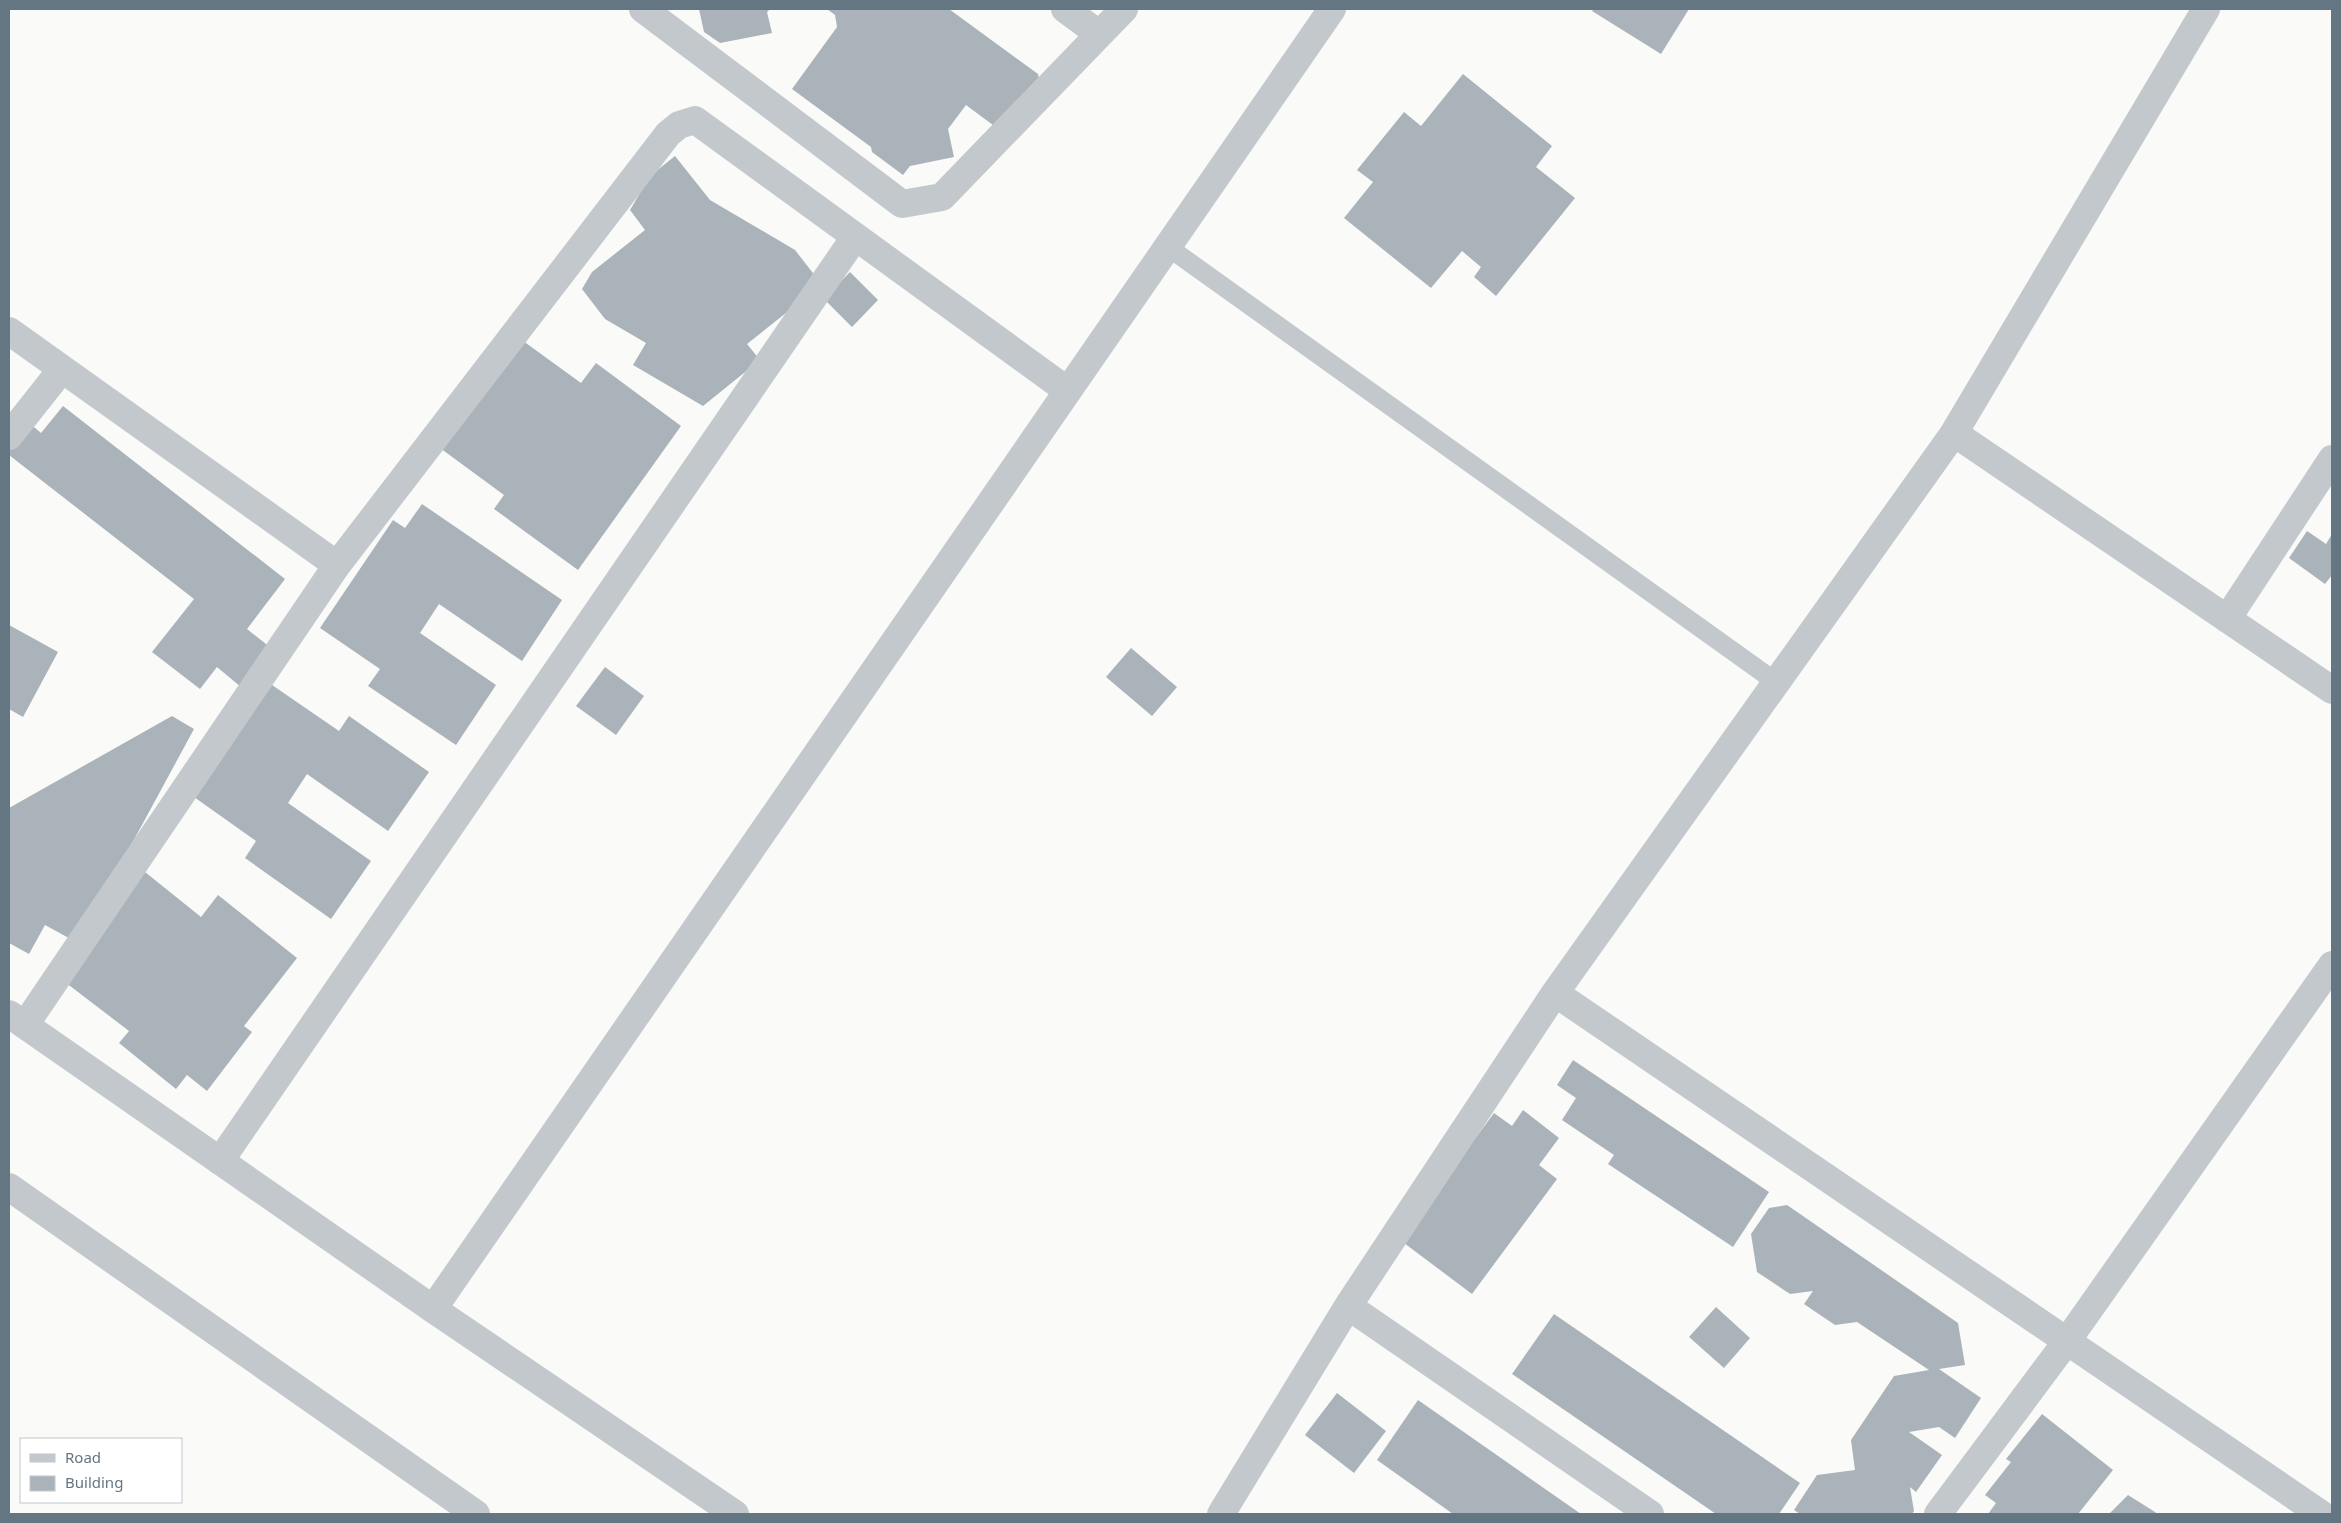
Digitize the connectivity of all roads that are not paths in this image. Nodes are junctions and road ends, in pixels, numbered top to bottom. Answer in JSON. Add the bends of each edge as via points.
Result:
{"nodes":[{"id":1,"x":642,"y":9,"type":"edge"},
{"id":2,"x":1065,"y":9,"type":"edge"},
{"id":3,"x":1124,"y":9,"type":"edge"},
{"id":4,"x":1332,"y":9,"type":"edge"},
{"id":5,"x":2206,"y":9,"type":"edge"},
{"id":6,"x":1099,"y":34,"type":"junction"},
{"id":7,"x":855,"y":237,"type":"junction"},
{"id":8,"x":1168,"y":246,"type":"junction"},
{"id":9,"x":9,"y":331,"type":"edge"},
{"id":10,"x":62,"y":369,"type":"junction"},
{"id":11,"x":1068,"y":391,"type":"junction"},
{"id":12,"x":1954,"y":433,"type":"junction"},
{"id":13,"x":9,"y":436,"type":"edge"},
{"id":14,"x":2332,"y":458,"type":"edge"},
{"id":15,"x":337,"y":565,"type":"junction"},
{"id":16,"x":2227,"y":619,"type":"junction"},
{"id":17,"x":1776,"y":682,"type":"junction"},
{"id":18,"x":2332,"y":690,"type":"edge"},
{"id":19,"x":2332,"y":965,"type":"edge"},
{"id":20,"x":1555,"y":993,"type":"junction"},
{"id":21,"x":17,"y":1020,"type":"edge"},
{"id":22,"x":220,"y":1161,"type":"junction"},
{"id":23,"x":9,"y":1187,"type":"edge"},
{"id":24,"x":1348,"y":1306,"type":"junction"},
{"id":25,"x":433,"y":1309,"type":"junction"},
{"id":26,"x":2067,"y":1341,"type":"junction"},
{"id":27,"x":476,"y":1514,"type":"edge"},
{"id":28,"x":735,"y":1514,"type":"edge"},
{"id":29,"x":1221,"y":1514,"type":"edge"},
{"id":30,"x":1650,"y":1514,"type":"edge"},
{"id":31,"x":1938,"y":1514,"type":"edge"},
{"id":32,"x":2321,"y":1514,"type":"edge"}],
"edges":[{"from":1,"to":6,"type":"street","via":[[902,204],[942,197]]},
{"from":2,"to":6,"type":"street"},
{"from":3,"to":6,"type":"street"},
{"from":4,"to":8,"type":"street"},
{"from":5,"to":12,"type":"street"},
{"from":7,"to":11,"type":"street"},
{"from":7,"to":15,"type":"street","via":[[695,120],[679,125],[662,142]]},
{"from":7,"to":22,"type":"street"},
{"from":8,"to":11,"type":"street"},
{"from":8,"to":17,"type":"lane"},
{"from":9,"to":10,"type":"street"},
{"from":10,"to":13,"type":"street"},
{"from":10,"to":15,"type":"street"},
{"from":11,"to":25,"type":"street"},
{"from":12,"to":16,"type":"street"},
{"from":12,"to":17,"type":"street"},
{"from":14,"to":16,"type":"street"},
{"from":15,"to":21,"type":"street"},
{"from":16,"to":18,"type":"street"},
{"from":17,"to":20,"type":"street"},
{"from":19,"to":26,"type":"street"},
{"from":20,"to":24,"type":"street"},
{"from":20,"to":26,"type":"street"},
{"from":21,"to":22,"type":"street"},
{"from":22,"to":25,"type":"street"},
{"from":23,"to":27,"type":"street"},
{"from":24,"to":29,"type":"street"},
{"from":24,"to":30,"type":"street"},
{"from":25,"to":28,"type":"street"},
{"from":26,"to":31,"type":"street"},
{"from":26,"to":32,"type":"street"}]}
